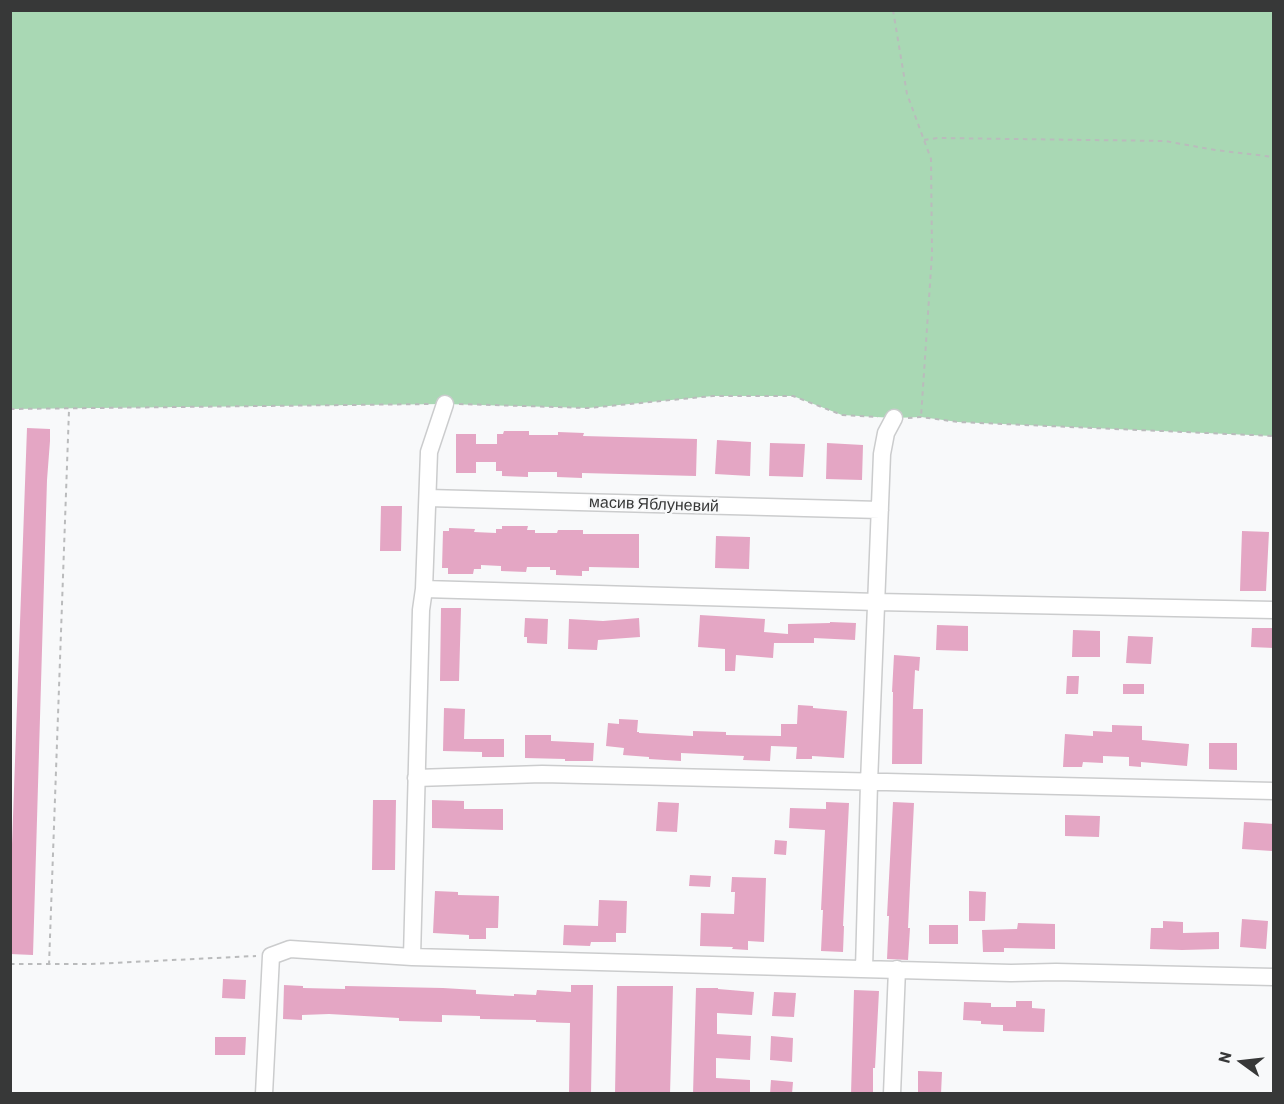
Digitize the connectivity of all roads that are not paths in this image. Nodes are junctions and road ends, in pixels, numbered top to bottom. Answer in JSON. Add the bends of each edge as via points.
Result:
{"nodes":[{"id":1,"x":445,"y":404,"type":"road end"},
{"id":2,"x":894,"y":418,"type":"road end"},
{"id":3,"x":428,"y":498,"type":"junction"},
{"id":4,"x":880,"y":510,"type":"junction"},
{"id":5,"x":424,"y":589,"type":"junction"},
{"id":6,"x":877,"y":602,"type":"junction"},
{"id":7,"x":1274,"y":610,"type":"edge"},
{"id":8,"x":416,"y":778,"type":"junction"},
{"id":9,"x":869,"y":783,"type":"junction"},
{"id":10,"x":1274,"y":791,"type":"edge"},
{"id":11,"x":412,"y":957,"type":"junction"},
{"id":12,"x":864,"y":969,"type":"junction"},
{"id":13,"x":897,"y":969,"type":"junction"},
{"id":14,"x":1274,"y":977,"type":"edge"},
{"id":15,"x":264,"y":1094,"type":"edge"},
{"id":16,"x":891,"y":1094,"type":"edge"}],
"edges":[{"from":1,"to":3,"type":"street","via":[[429,452]]},
{"from":2,"to":4,"type":"street","via":[[882,454]]},
{"from":3,"to":4,"type":"street","name":"масив Яблуневий"},
{"from":3,"to":5,"type":"street"},
{"from":4,"to":6,"type":"street"},
{"from":5,"to":6,"type":"street"},
{"from":5,"to":8,"type":"street"},
{"from":6,"to":7,"type":"street"},
{"from":6,"to":9,"type":"street"},
{"from":8,"to":9,"type":"street","via":[[542,774]]},
{"from":8,"to":11,"type":"street"},
{"from":9,"to":10,"type":"street"},
{"from":9,"to":12,"type":"street"},
{"from":11,"to":12,"type":"street"},
{"from":11,"to":15,"type":"street","via":[[291,949],[272,956]]},
{"from":12,"to":13,"type":"street"},
{"from":13,"to":14,"type":"street"},
{"from":13,"to":16,"type":"street"}]}
